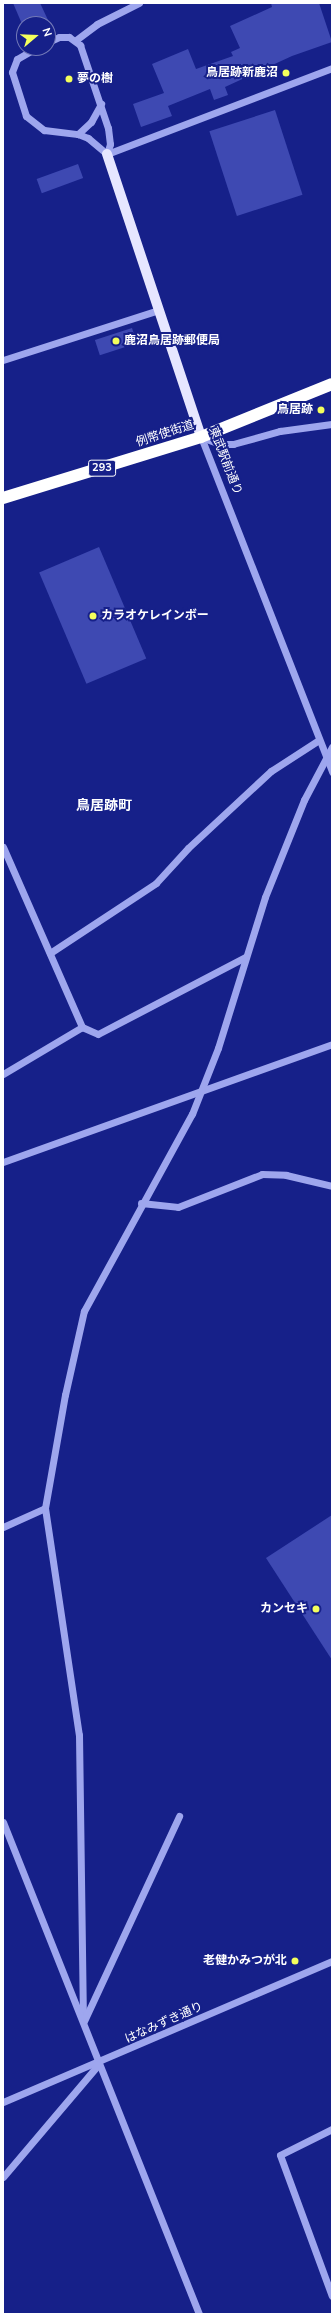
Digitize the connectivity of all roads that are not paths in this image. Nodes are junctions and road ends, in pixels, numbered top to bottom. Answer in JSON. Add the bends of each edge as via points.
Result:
{"nodes":[{"id":1,"x":138,"y":3,"type":"edge"},
{"id":2,"x":56,"y":38,"type":"edge"},
{"id":3,"x":76,"y":40,"type":"junction"},
{"id":4,"x":22,"y":56,"type":"edge"},
{"id":5,"x":332,"y":68,"type":"edge"},
{"id":6,"x":101,"y":104,"type":"junction"},
{"id":7,"x":78,"y":134,"type":"junction"},
{"id":8,"x":107,"y":154,"type":"junction"},
{"id":9,"x":159,"y":310,"type":"junction"},
{"id":10,"x":3,"y":360,"type":"edge"},
{"id":11,"x":332,"y":384,"type":"edge"},
{"id":12,"x":332,"y":424,"type":"edge"},
{"id":13,"x":201,"y":437,"type":"junction"},
{"id":14,"x":3,"y":498,"type":"edge"},
{"id":15,"x":319,"y":740,"type":"junction"},
{"id":16,"x":332,"y":747,"type":"edge"},
{"id":17,"x":327,"y":760,"type":"junction"},
{"id":18,"x":332,"y":772,"type":"edge"},
{"id":19,"x":3,"y":847,"type":"edge"},
{"id":20,"x":50,"y":953,"type":"junction"},
{"id":21,"x":245,"y":957,"type":"junction"},
{"id":22,"x":82,"y":1027,"type":"junction"},
{"id":23,"x":332,"y":1044,"type":"edge"},
{"id":24,"x":3,"y":1074,"type":"edge"},
{"id":25,"x":201,"y":1089,"type":"junction"},
{"id":26,"x":3,"y":1162,"type":"edge"},
{"id":27,"x":332,"y":1186,"type":"edge"},
{"id":28,"x":141,"y":1203,"type":"junction"},
{"id":29,"x":45,"y":1508,"type":"junction"},
{"id":30,"x":3,"y":1527,"type":"edge"},
{"id":31,"x":179,"y":1816,"type":"dead end"},
{"id":32,"x":3,"y":1822,"type":"edge"},
{"id":33,"x":332,"y":1961,"type":"edge"},
{"id":34,"x":84,"y":2023,"type":"junction"},
{"id":35,"x":100,"y":2063,"type":"junction"},
{"id":36,"x":3,"y":2102,"type":"edge"},
{"id":37,"x":332,"y":2130,"type":"edge"},
{"id":38,"x":3,"y":2177,"type":"edge"},
{"id":39,"x":332,"y":2296,"type":"edge"},
{"id":40,"x":199,"y":2314,"type":"edge"}],
"edges":[{"from":1,"to":3,"type":"street","via":[[97,24]]},
{"from":2,"to":3,"type":"street"},
{"from":3,"to":6,"type":"street","via":[[83,51]]},
{"from":4,"to":7,"type":"street","via":[[17,59],[12,72],[22,107],[38,128]]},
{"from":5,"to":8,"type":"street"},
{"from":6,"to":7,"type":"street","via":[[91,122]]},
{"from":6,"to":8,"type":"street","via":[[110,144]]},
{"from":7,"to":8,"type":"street","via":[[99,145]]},
{"from":8,"to":9,"type":"main road","name":"東武駅前通り"},
{"from":9,"to":10,"type":"street"},
{"from":9,"to":13,"type":"main road","name":"東武駅前通り"},
{"from":11,"to":13,"type":"highway","name":"例幣使街道","number":"293"},
{"from":12,"to":13,"type":"street","via":[[280,431],[233,444],[220,444]]},
{"from":13,"to":14,"type":"highway","name":"例幣使街道","number":"293"},
{"from":13,"to":15,"type":"street","name":"東武駅前通り"},
{"from":15,"to":17,"type":"street","name":"東武駅前通り"},
{"from":15,"to":20,"type":"street","via":[[271,771],[188,848],[156,883]]},
{"from":16,"to":17,"type":"street"},
{"from":17,"to":18,"type":"street","name":"東武駅前通り"},
{"from":17,"to":21,"type":"street","via":[[304,800]]},
{"from":19,"to":20,"type":"street"},
{"from":20,"to":22,"type":"street"},
{"from":21,"to":22,"type":"street","via":[[98,1034]]},
{"from":21,"to":25,"type":"street","via":[[218,1048]]},
{"from":22,"to":24,"type":"street"},
{"from":23,"to":25,"type":"street"},
{"from":25,"to":26,"type":"street"},
{"from":25,"to":28,"type":"street","via":[[192,1114]]},
{"from":27,"to":28,"type":"street","via":[[286,1174],[262,1174],[178,1207]]},
{"from":28,"to":29,"type":"street","via":[[84,1311],[64,1395]]},
{"from":29,"to":30,"type":"street"},
{"from":29,"to":34,"type":"street","via":[[79,1735]]},
{"from":31,"to":34,"type":"street"},
{"from":32,"to":34,"type":"street"},
{"from":33,"to":35,"type":"street","name":"はなみずき通り"},
{"from":34,"to":35,"type":"street"},
{"from":35,"to":36,"type":"street","name":"はなみずき通り"},
{"from":35,"to":38,"type":"street"},
{"from":35,"to":40,"type":"street"},
{"from":37,"to":39,"type":"street","via":[[280,2155]]}]}
